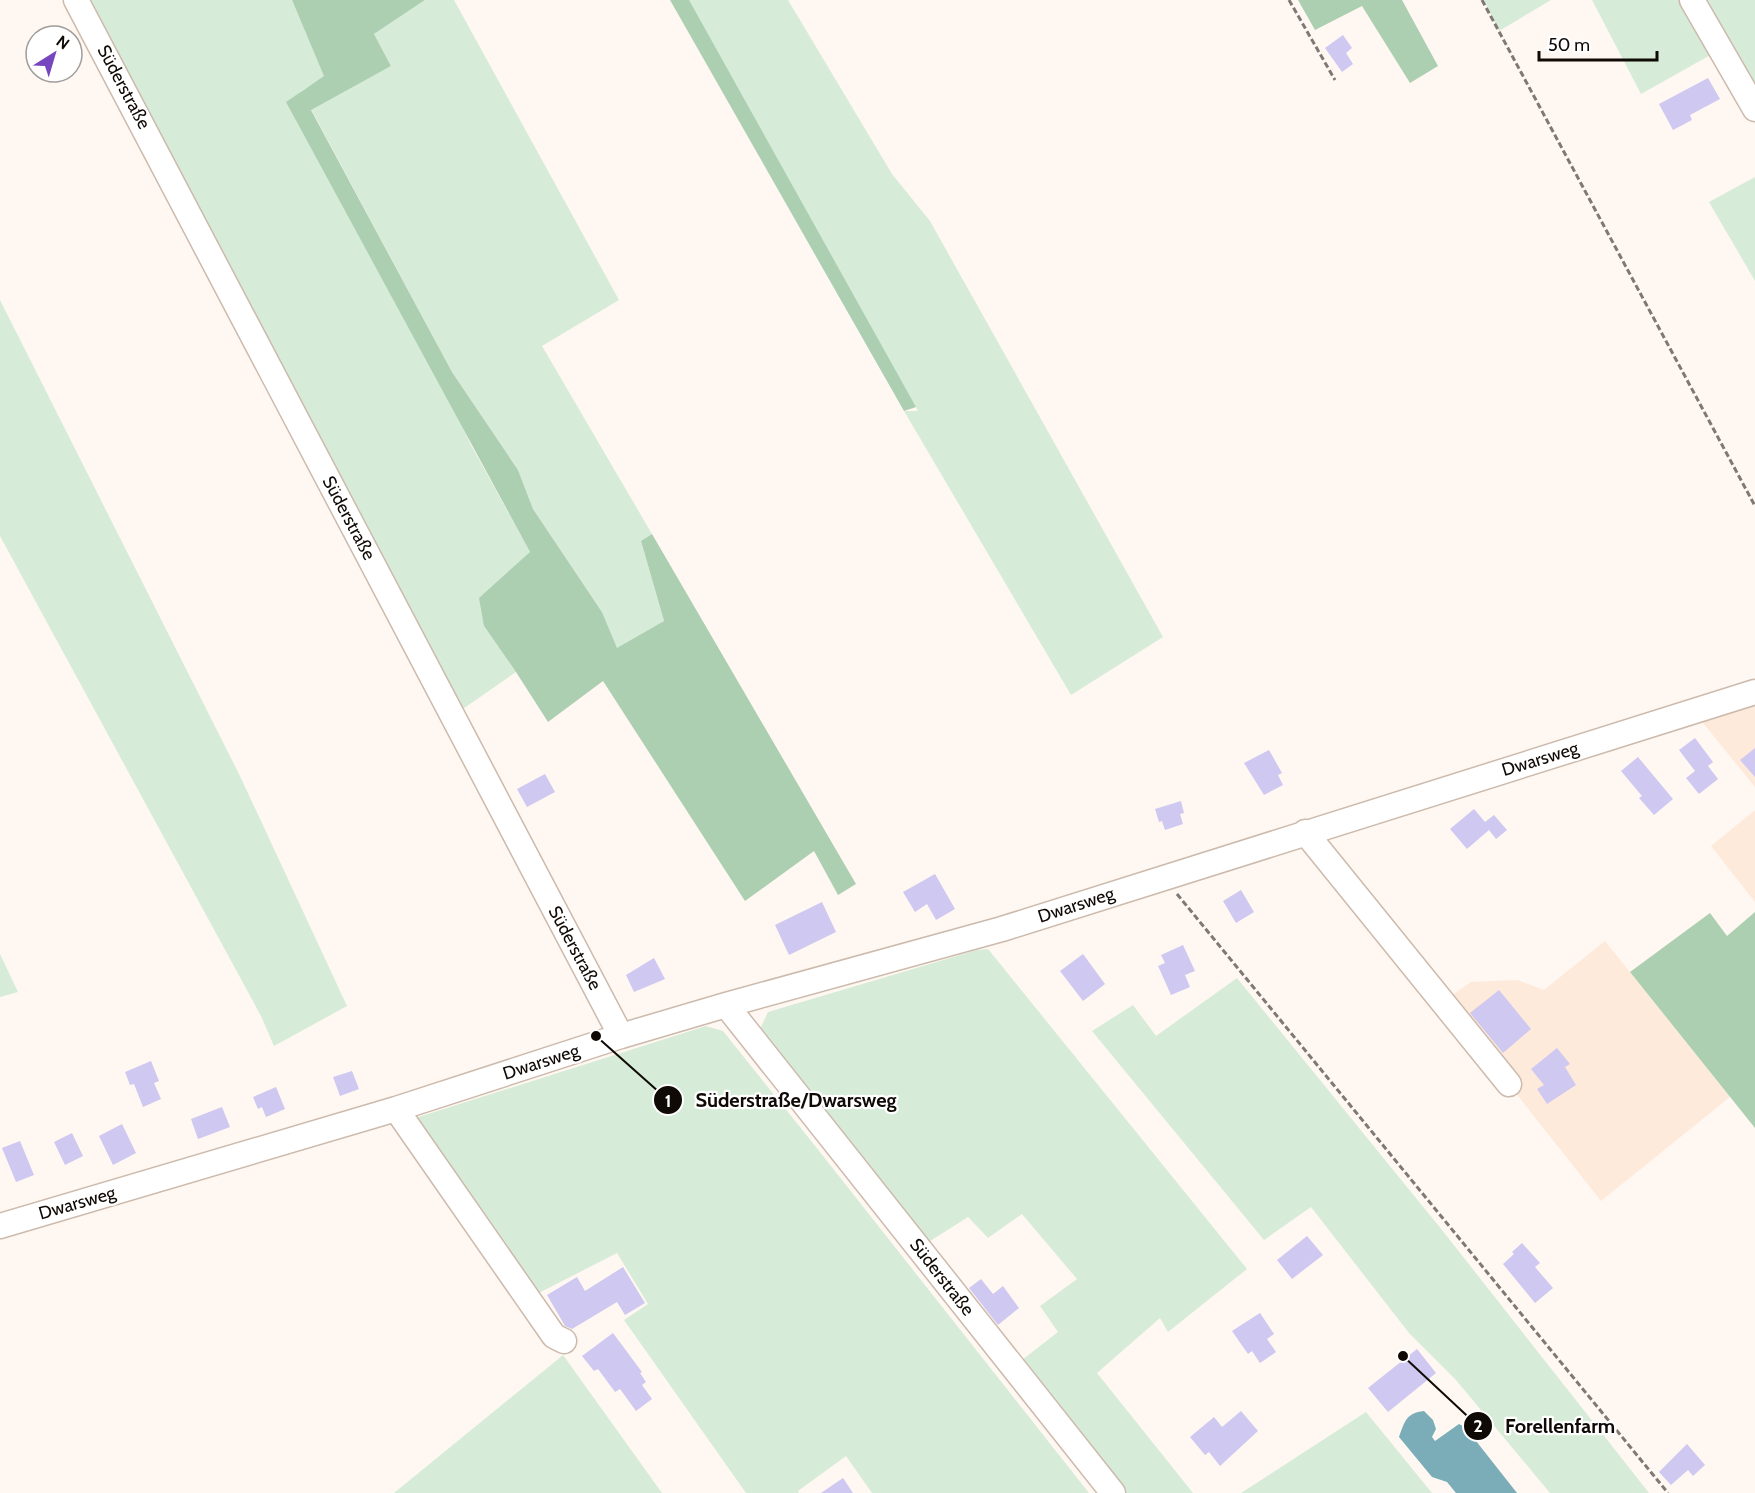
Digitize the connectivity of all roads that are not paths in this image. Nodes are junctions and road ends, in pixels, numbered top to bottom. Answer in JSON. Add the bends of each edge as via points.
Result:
{"nodes":[{"id":1,"x":76,"y":0,"type":"edge"},
{"id":2,"x":1692,"y":0,"type":"edge"},
{"id":3,"x":1755,"y":109,"type":"edge"},
{"id":4,"x":1755,"y":692,"type":"edge"},
{"id":5,"x":1305,"y":832,"type":"junction"},
{"id":6,"x":726,"y":1005,"type":"junction"},
{"id":7,"x":621,"y":1036,"type":"junction"},
{"id":8,"x":1509,"y":1084,"type":"dead end"},
{"id":9,"x":396,"y":1109,"type":"junction"},
{"id":10,"x":0,"y":1226,"type":"edge"},
{"id":11,"x":564,"y":1341,"type":"dead end"},
{"id":12,"x":1113,"y":1493,"type":"edge"}],
"edges":[{"from":1,"to":7,"type":"street","name":"Süderstraße"},
{"from":2,"to":3,"type":"street"},
{"from":4,"to":5,"type":"street","name":"Dwarsweg"},
{"from":5,"to":6,"type":"street","name":"Dwarsweg","via":[[1002,929]]},
{"from":5,"to":8,"type":"street"},
{"from":6,"to":7,"type":"street","name":"Dwarsweg"},
{"from":6,"to":12,"type":"street","name":"Süderstraße"},
{"from":7,"to":9,"type":"street","name":"Dwarsweg"},
{"from":9,"to":10,"type":"street","name":"Dwarsweg"},
{"from":9,"to":11,"type":"street","via":[[554,1336]]}]}
